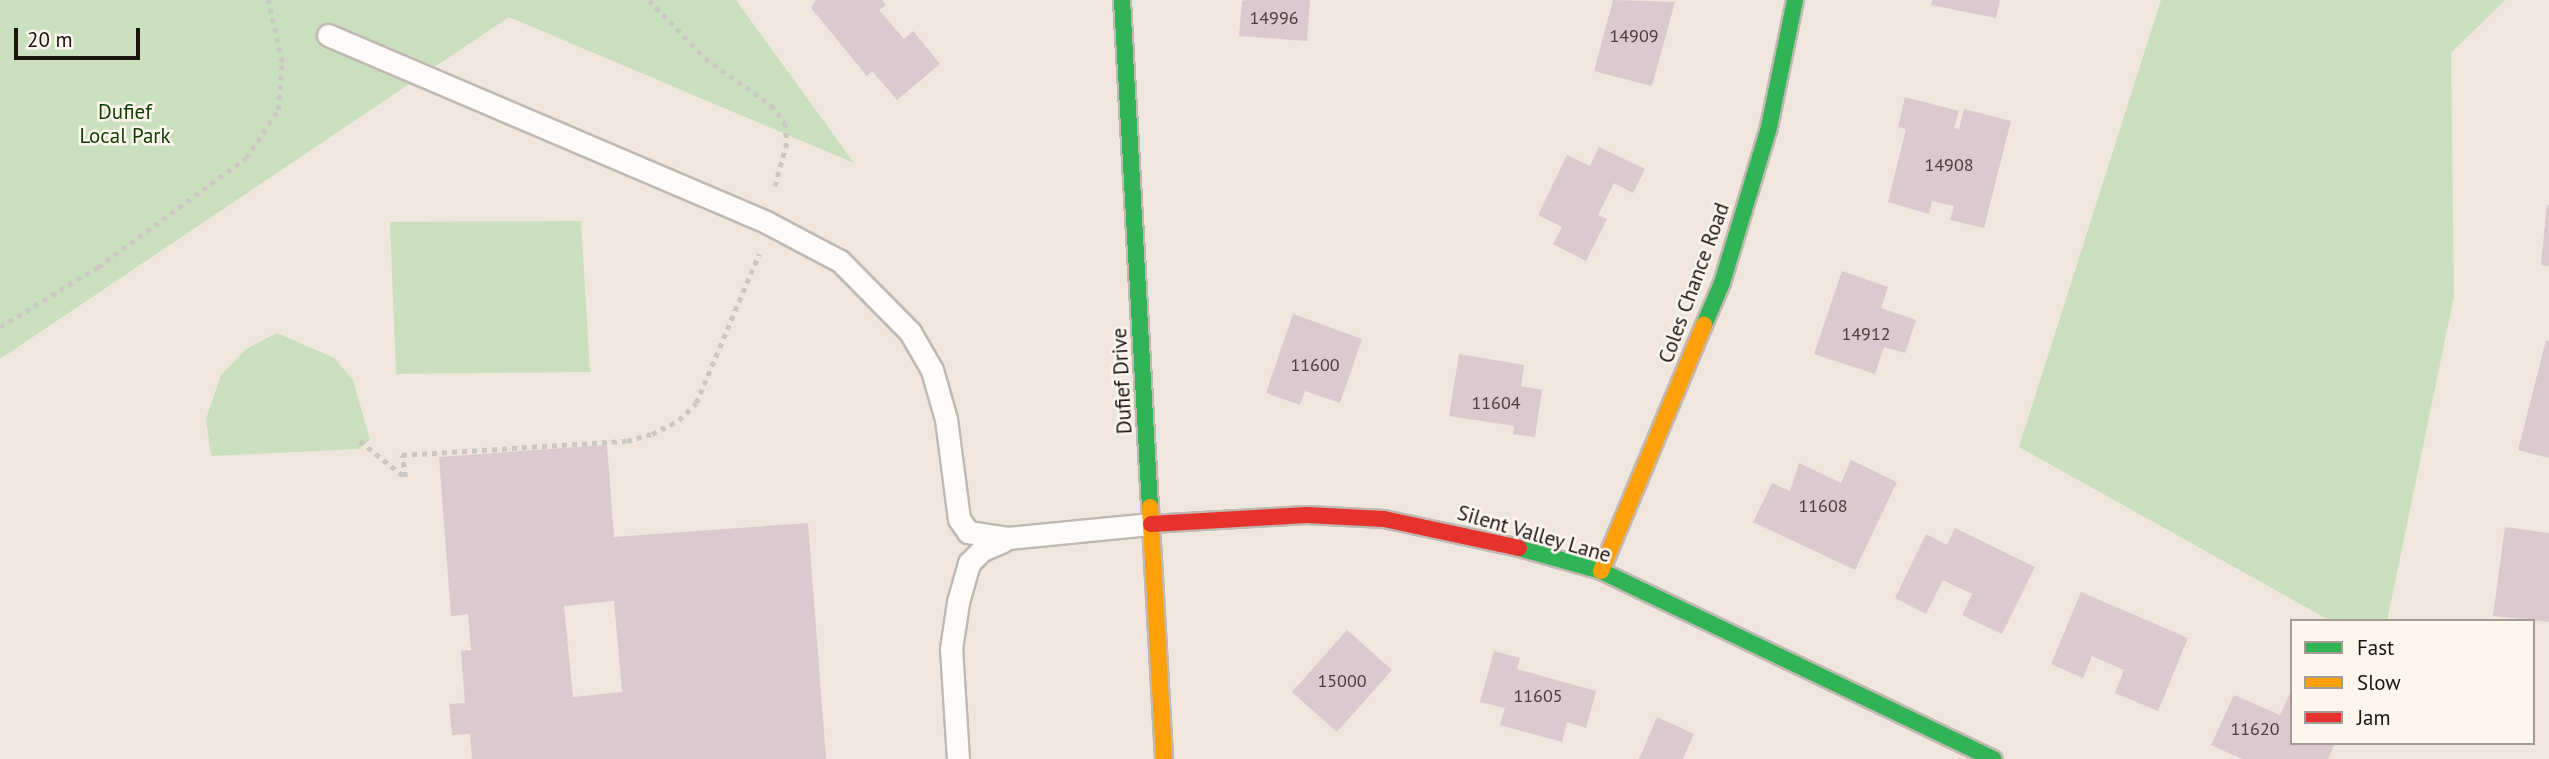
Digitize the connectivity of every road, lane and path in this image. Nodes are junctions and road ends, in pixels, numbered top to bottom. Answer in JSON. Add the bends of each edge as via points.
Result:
{"nodes":[{"id":1,"x":268,"y":0,"type":"edge"},
{"id":2,"x":649,"y":0,"type":"edge"},
{"id":3,"x":1122,"y":0,"type":"edge"},
{"id":4,"x":1795,"y":0,"type":"edge"},
{"id":5,"x":328,"y":36,"type":"dead end"},
{"id":6,"x":766,"y":222,"type":"junction"},
{"id":7,"x":0,"y":327,"type":"edge"},
{"id":8,"x":360,"y":441,"type":"dead end"},
{"id":9,"x":1151,"y":524,"type":"junction"},
{"id":10,"x":1008,"y":538,"type":"junction"},
{"id":11,"x":1601,"y":572,"type":"junction"},
{"id":12,"x":958,"y":759,"type":"edge"},
{"id":13,"x":1164,"y":759,"type":"edge"},
{"id":14,"x":1993,"y":759,"type":"edge"}],
"edges":[{"from":1,"to":7,"type":"path","via":[[282,62],[278,110],[246,158],[98,267]]},
{"from":2,"to":6,"type":"path","via":[[705,58],[771,105],[785,123],[787,143]]},
{"from":3,"to":9,"type":"street","name":"Dufief Drive"},
{"from":4,"to":11,"type":"street","name":"Coles Chance Road","via":[[1769,127],[1721,283]]},
{"from":5,"to":6,"type":"lane"},
{"from":6,"to":8,"type":"path","via":[[758,256],[696,402],[670,424],[627,441],[402,455],[405,477]]},
{"from":6,"to":10,"type":"lane","via":[[839,261],[910,332],[932,370],[946,419],[959,519],[968,532]]},
{"from":9,"to":10,"type":"lane"},
{"from":9,"to":11,"type":"street","name":"Silent Valley Lane","via":[[1307,515],[1384,519],[1486,538]]},
{"from":9,"to":13,"type":"street","name":"Dufief Drive"},
{"from":10,"to":12,"type":"lane","via":[[982,550],[969,563],[958,602],[951,649]]},
{"from":11,"to":14,"type":"street","name":"Silent Valley Lane"}]}
